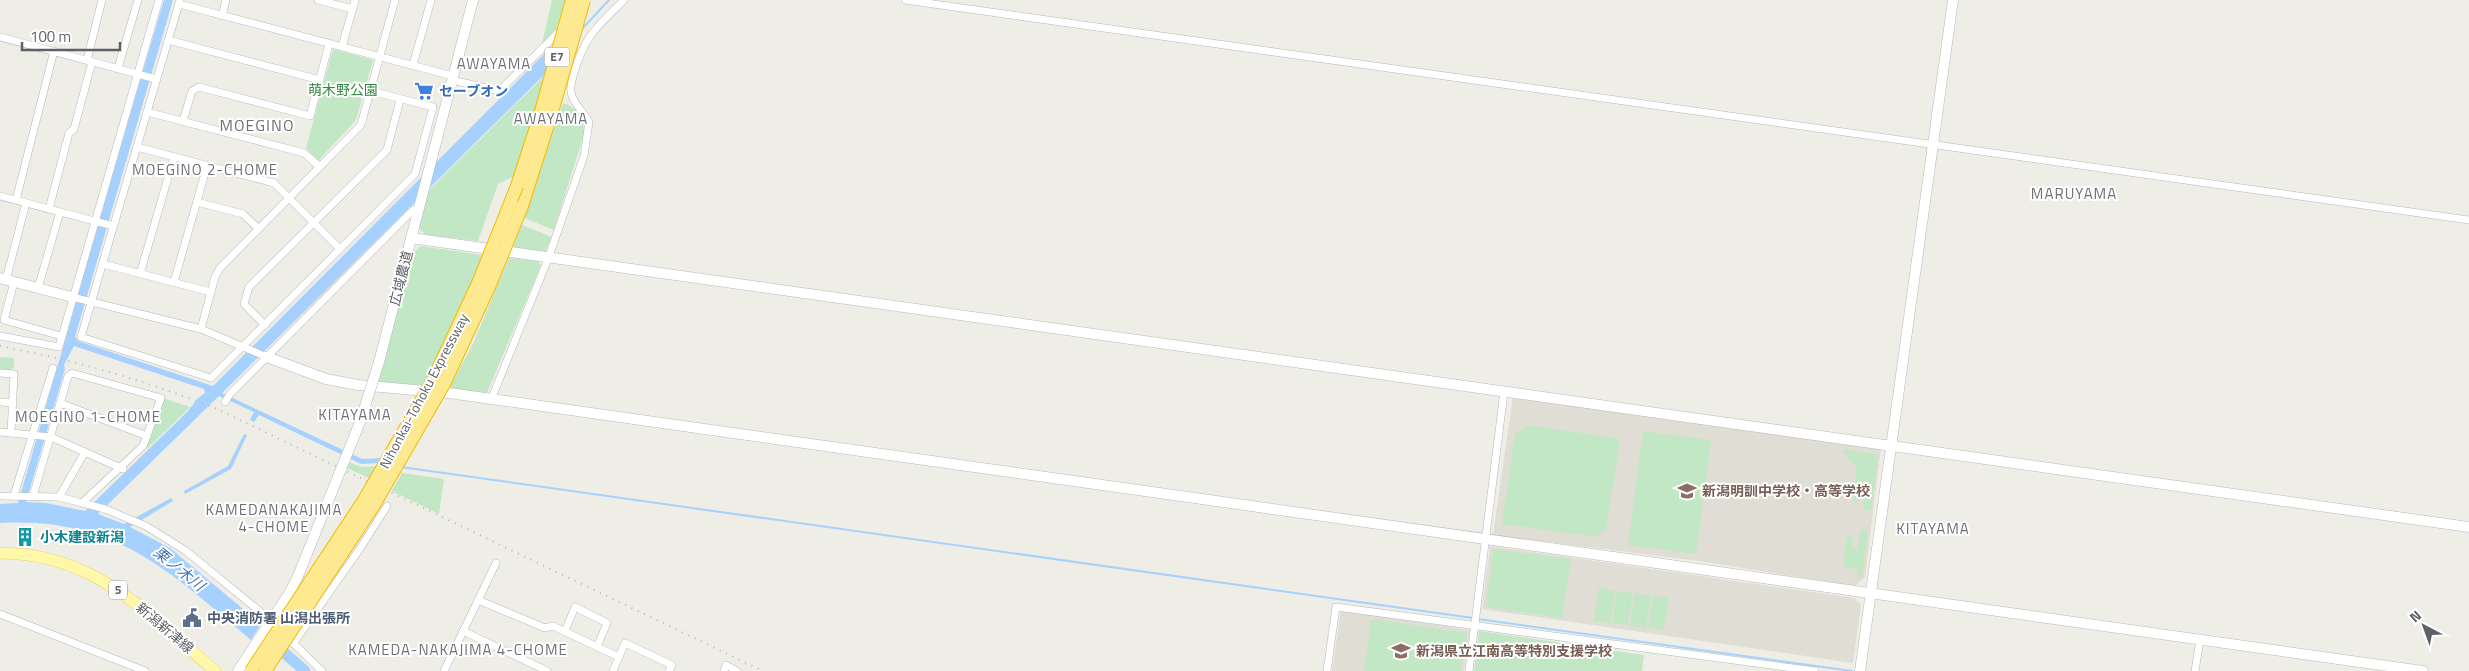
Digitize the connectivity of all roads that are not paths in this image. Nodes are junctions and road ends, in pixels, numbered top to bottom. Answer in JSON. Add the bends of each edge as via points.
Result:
{"nodes":[{"id":1,"x":102,"y":0,"type":"edge"},
{"id":2,"x":138,"y":0,"type":"edge"},
{"id":3,"x":159,"y":0,"type":"edge"},
{"id":4,"x":226,"y":0,"type":"edge"},
{"id":5,"x":318,"y":0,"type":"edge"},
{"id":6,"x":355,"y":0,"type":"edge"},
{"id":7,"x":394,"y":0,"type":"edge"},
{"id":8,"x":431,"y":0,"type":"edge"},
{"id":9,"x":572,"y":0,"type":"edge"},
{"id":10,"x":584,"y":0,"type":"edge"},
{"id":11,"x":591,"y":0,"type":"edge"},
{"id":12,"x":624,"y":0,"type":"edge"},
{"id":13,"x":905,"y":0,"type":"edge"},
{"id":14,"x":1953,"y":0,"type":"edge"},
{"id":15,"x":470,"y":1,"type":"edge"},
{"id":16,"x":179,"y":2,"type":"edge"},
{"id":17,"x":353,"y":9,"type":"junction"},
{"id":18,"x":222,"y":16,"type":"junction"},
{"id":19,"x":0,"y":37,"type":"edge"},
{"id":20,"x":168,"y":40,"type":"junction"},
{"id":21,"x":329,"y":44,"type":"junction"},
{"id":22,"x":342,"y":47,"type":"junction"},
{"id":23,"x":54,"y":51,"type":"junction"},
{"id":24,"x":380,"y":57,"type":"junction"},
{"id":25,"x":89,"y":61,"type":"junction"},
{"id":26,"x":414,"y":65,"type":"junction"},
{"id":27,"x":118,"y":68,"type":"junction"},
{"id":28,"x":140,"y":74,"type":"junction"},
{"id":29,"x":452,"y":78,"type":"junction"},
{"id":30,"x":154,"y":79,"type":"junction"},
{"id":31,"x":320,"y":80,"type":"junction"},
{"id":32,"x":371,"y":91,"type":"junction"},
{"id":33,"x":400,"y":100,"type":"junction"},
{"id":34,"x":147,"y":112,"type":"junction"},
{"id":35,"x":546,"y":113,"type":"junction"},
{"id":36,"x":183,"y":121,"type":"junction"},
{"id":37,"x":1932,"y":143,"type":"junction"},
{"id":38,"x":137,"y":147,"type":"junction"},
{"id":39,"x":174,"y":157,"type":"junction"},
{"id":40,"x":207,"y":166,"type":"junction"},
{"id":41,"x":320,"y":168,"type":"junction"},
{"id":42,"x":0,"y":196,"type":"edge"},
{"id":43,"x":289,"y":198,"type":"junction"},
{"id":44,"x":16,"y":200,"type":"junction"},
{"id":45,"x":197,"y":202,"type":"junction"},
{"id":46,"x":26,"y":203,"type":"junction"},
{"id":47,"x":49,"y":209,"type":"junction"},
{"id":48,"x":413,"y":210,"type":"dead end"},
{"id":49,"x":60,"y":212,"type":"junction"},
{"id":50,"x":2469,"y":220,"type":"edge"},
{"id":51,"x":97,"y":222,"type":"junction"},
{"id":52,"x":314,"y":223,"type":"junction"},
{"id":53,"x":111,"y":226,"type":"junction"},
{"id":54,"x":259,"y":228,"type":"junction"},
{"id":55,"x":411,"y":238,"type":"junction"},
{"id":56,"x":340,"y":249,"type":"junction"},
{"id":57,"x":548,"y":259,"type":"junction"},
{"id":58,"x":103,"y":264,"type":"junction"},
{"id":59,"x":140,"y":274,"type":"junction"},
{"id":60,"x":7,"y":280,"type":"edge"},
{"id":61,"x":174,"y":282,"type":"junction"},
{"id":62,"x":484,"y":284,"type":"junction"},
{"id":63,"x":38,"y":288,"type":"junction"},
{"id":64,"x":211,"y":292,"type":"junction"},
{"id":65,"x":74,"y":298,"type":"junction"},
{"id":66,"x":89,"y":300,"type":"junction"},
{"id":67,"x":265,"y":325,"type":"junction"},
{"id":68,"x":201,"y":329,"type":"junction"},
{"id":69,"x":0,"y":336,"type":"edge"},
{"id":70,"x":61,"y":336,"type":"junction"},
{"id":71,"x":245,"y":347,"type":"junction"},
{"id":72,"x":267,"y":356,"type":"junction"},
{"id":73,"x":53,"y":368,"type":"dead end"},
{"id":74,"x":0,"y":372,"type":"edge"},
{"id":75,"x":438,"y":383,"type":"junction"},
{"id":76,"x":1504,"y":392,"type":"junction"},
{"id":77,"x":491,"y":400,"type":"junction"},
{"id":78,"x":0,"y":402,"type":"edge"},
{"id":79,"x":226,"y":402,"type":"dead end"},
{"id":80,"x":13,"y":403,"type":"junction"},
{"id":81,"x":60,"y":404,"type":"junction"},
{"id":82,"x":0,"y":432,"type":"edge"},
{"id":83,"x":11,"y":433,"type":"junction"},
{"id":84,"x":34,"y":435,"type":"junction"},
{"id":85,"x":147,"y":436,"type":"junction"},
{"id":86,"x":49,"y":437,"type":"junction"},
{"id":87,"x":1892,"y":446,"type":"junction"},
{"id":88,"x":85,"y":452,"type":"junction"},
{"id":89,"x":122,"y":469,"type":"junction"},
{"id":90,"x":16,"y":495,"type":"junction"},
{"id":91,"x":0,"y":496,"type":"edge"},
{"id":92,"x":31,"y":496,"type":"junction"},
{"id":93,"x":59,"y":497,"type":"junction"},
{"id":94,"x":86,"y":503,"type":"junction"},
{"id":95,"x":386,"y":506,"type":"dead end"},
{"id":96,"x":2469,"y":527,"type":"edge"},
{"id":97,"x":1487,"y":540,"type":"junction"},
{"id":98,"x":0,"y":553,"type":"edge"},
{"id":99,"x":496,"y":563,"type":"dead end"},
{"id":100,"x":1872,"y":593,"type":"junction"},
{"id":101,"x":478,"y":600,"type":"junction"},
{"id":102,"x":0,"y":614,"type":"edge"},
{"id":103,"x":270,"y":624,"type":"junction"},
{"id":104,"x":1476,"y":625,"type":"junction"},
{"id":105,"x":463,"y":631,"type":"junction"},
{"id":106,"x":565,"y":631,"type":"junction"},
{"id":107,"x":2200,"y":640,"type":"junction"},
{"id":108,"x":293,"y":644,"type":"junction"},
{"id":109,"x":597,"y":647,"type":"junction"},
{"id":110,"x":619,"y":657,"type":"junction"},
{"id":111,"x":146,"y":671,"type":"edge"},
{"id":112,"x":215,"y":671,"type":"edge"},
{"id":113,"x":238,"y":671,"type":"edge"},
{"id":114,"x":251,"y":671,"type":"edge"},
{"id":115,"x":265,"y":671,"type":"edge"},
{"id":116,"x":322,"y":671,"type":"edge"},
{"id":117,"x":444,"y":671,"type":"edge"},
{"id":118,"x":547,"y":671,"type":"edge"},
{"id":119,"x":613,"y":671,"type":"edge"},
{"id":120,"x":669,"y":671,"type":"edge"},
{"id":121,"x":724,"y":671,"type":"edge"},
{"id":122,"x":738,"y":671,"type":"edge"},
{"id":123,"x":1327,"y":671,"type":"edge"},
{"id":124,"x":1469,"y":671,"type":"edge"},
{"id":125,"x":1815,"y":671,"type":"edge"},
{"id":126,"x":1860,"y":671,"type":"edge"},
{"id":127,"x":2195,"y":671,"type":"edge"},
{"id":128,"x":2423,"y":671,"type":"edge"}],
"edges":[{"from":1,"to":25,"type":"street"},
{"from":2,"to":27,"type":"street"},
{"from":3,"to":28,"type":"street"},
{"from":4,"to":18,"type":"street"},
{"from":5,"to":17,"type":"street"},
{"from":6,"to":17,"type":"street"},
{"from":7,"to":24,"type":"street"},
{"from":8,"to":26,"type":"street"},
{"from":9,"to":35,"type":"highway","name":"Nihonkai-Tohoku Expressway","number":"E7","bridge":true},
{"from":10,"to":35,"type":"highway","name":"Nihonkai-Tohoku Expressway","number":"E7","bridge":true},
{"from":11,"to":29,"type":"street","via":[[499,91]]},
{"from":12,"to":57,"type":"street","via":[[591,33],[572,79],[571,92],[589,122],[589,130],[584,156]]},
{"from":13,"to":37,"type":"street"},
{"from":14,"to":37,"type":"street"},
{"from":15,"to":29,"type":"street"},
{"from":16,"to":18,"type":"street"},
{"from":16,"to":20,"type":"street"},
{"from":17,"to":22,"type":"street"},
{"from":18,"to":21,"type":"street"},
{"from":19,"to":23,"type":"street"},
{"from":20,"to":30,"type":"street"},
{"from":20,"to":31,"type":"street"},
{"from":21,"to":22,"type":"street"},
{"from":21,"to":31,"type":"street"},
{"from":22,"to":24,"type":"street"},
{"from":23,"to":25,"type":"street"},
{"from":23,"to":44,"type":"street"},
{"from":24,"to":26,"type":"street"},
{"from":24,"to":32,"type":"street"},
{"from":25,"to":27,"type":"street"},
{"from":25,"to":47,"type":"street","via":[[74,129],[69,133]]},
{"from":26,"to":29,"type":"street"},
{"from":27,"to":28,"type":"street"},
{"from":28,"to":30,"type":"street"},
{"from":28,"to":51,"type":"street"},
{"from":29,"to":55,"type":"street","name":"広域農道"},
{"from":30,"to":34,"type":"street"},
{"from":31,"to":36,"type":"street","via":[[310,116],[199,87],[192,91]]},
{"from":32,"to":33,"type":"street"},
{"from":32,"to":41,"type":"street","via":[[361,125]]},
{"from":33,"to":52,"type":"street","via":[[387,150]]},
{"from":33,"to":56,"type":"street","via":[[433,107],[415,174]]},
{"from":34,"to":36,"type":"street"},
{"from":34,"to":38,"type":"street"},
{"from":35,"to":62,"type":"highway","name":"Nihonkai-Tohoku Expressway","number":"E7","bridge":true},
{"from":35,"to":62,"type":"highway","name":"Nihonkai-Tohoku Expressway","number":"E7","bridge":true,"via":[[522,206]]},
{"from":36,"to":41,"type":"street","via":[[304,153]]},
{"from":37,"to":50,"type":"street"},
{"from":37,"to":87,"type":"street"},
{"from":38,"to":39,"type":"street"},
{"from":38,"to":53,"type":"street"},
{"from":39,"to":40,"type":"street"},
{"from":39,"to":59,"type":"street"},
{"from":40,"to":43,"type":"street","via":[[274,183]]},
{"from":40,"to":45,"type":"street"},
{"from":41,"to":43,"type":"street"},
{"from":42,"to":44,"type":"street"},
{"from":43,"to":52,"type":"street"},
{"from":43,"to":54,"type":"street"},
{"from":44,"to":46,"type":"street"},
{"from":45,"to":54,"type":"street","via":[[243,214]]},
{"from":45,"to":61,"type":"street"},
{"from":46,"to":47,"type":"street"},
{"from":46,"to":60,"type":"street"},
{"from":47,"to":49,"type":"street"},
{"from":48,"to":72,"type":"street"},
{"from":49,"to":51,"type":"street"},
{"from":49,"to":63,"type":"street"},
{"from":51,"to":53,"type":"street"},
{"from":51,"to":65,"type":"street"},
{"from":52,"to":56,"type":"street"},
{"from":52,"to":67,"type":"street","via":[[249,287],[244,304]]},
{"from":53,"to":58,"type":"street"},
{"from":54,"to":64,"type":"street","via":[[220,268]]},
{"from":55,"to":57,"type":"street"},
{"from":55,"to":103,"type":"street","name":"広域農道","bridge":true,"via":[[360,422],[298,576]]},
{"from":56,"to":67,"type":"street"},
{"from":57,"to":76,"type":"street"},
{"from":57,"to":77,"type":"street"},
{"from":58,"to":59,"type":"street"},
{"from":58,"to":66,"type":"street"},
{"from":59,"to":61,"type":"street"},
{"from":60,"to":63,"type":"street"},
{"from":60,"to":70,"type":"street","via":[[4,320]]},
{"from":61,"to":64,"type":"street"},
{"from":62,"to":75,"type":"highway","name":"Nihonkai-Tohoku Expressway","number":"E7"},
{"from":63,"to":65,"type":"street"},
{"from":64,"to":68,"type":"street"},
{"from":65,"to":66,"type":"street"},
{"from":65,"to":70,"type":"street"},
{"from":66,"to":68,"type":"street"},
{"from":66,"to":71,"type":"street","via":[[81,337],[205,377],[211,378]]},
{"from":67,"to":71,"type":"street"},
{"from":68,"to":71,"type":"street"},
{"from":69,"to":70,"type":"street","via":[[59,347]]},
{"from":71,"to":72,"type":"street"},
{"from":72,"to":77,"type":"street","via":[[334,381]]},
{"from":72,"to":79,"type":"street"},
{"from":73,"to":84,"type":"street"},
{"from":74,"to":80,"type":"street","via":[[14,374]]},
{"from":75,"to":114,"type":"highway","name":"Nihonkai-Tohoku Expressway","number":"E7","bridge":true},
{"from":75,"to":115,"type":"highway","name":"Nihonkai-Tohoku Expressway","number":"E7","bridge":true,"via":[[374,505]]},
{"from":76,"to":87,"type":"street"},
{"from":76,"to":97,"type":"street"},
{"from":77,"to":97,"type":"street"},
{"from":78,"to":80,"type":"street"},
{"from":80,"to":83,"type":"street"},
{"from":81,"to":85,"type":"street"},
{"from":81,"to":85,"type":"street","via":[[68,376],[72,373],[160,398]]},
{"from":81,"to":86,"type":"street"},
{"from":82,"to":83,"type":"street"},
{"from":83,"to":84,"type":"street"},
{"from":84,"to":86,"type":"street"},
{"from":84,"to":90,"type":"street"},
{"from":85,"to":89,"type":"street","via":[[143,446]]},
{"from":86,"to":88,"type":"street"},
{"from":86,"to":92,"type":"street"},
{"from":87,"to":96,"type":"street"},
{"from":87,"to":100,"type":"street"},
{"from":88,"to":89,"type":"street"},
{"from":88,"to":93,"type":"street"},
{"from":89,"to":94,"type":"street"},
{"from":90,"to":91,"type":"street"},
{"from":90,"to":92,"type":"street"},
{"from":92,"to":93,"type":"street"},
{"from":93,"to":94,"type":"street"},
{"from":94,"to":103,"type":"street","via":[[138,523],[186,551]]},
{"from":95,"to":108,"type":"street"},
{"from":97,"to":100,"type":"street"},
{"from":97,"to":104,"type":"street"},
{"from":98,"to":112,"type":"main road","name":"新潟新津線","number":"5","via":[[43,556],[88,572],[126,596]]},
{"from":99,"to":101,"type":"street"},
{"from":100,"to":107,"type":"street"},
{"from":100,"to":126,"type":"street"},
{"from":101,"to":105,"type":"street"},
{"from":101,"to":106,"type":"street","via":[[545,628],[553,626]]},
{"from":102,"to":111,"type":"street"},
{"from":103,"to":108,"type":"street"},
{"from":103,"to":113,"type":"street"},
{"from":104,"to":123,"type":"street","via":[[1336,606]]},
{"from":104,"to":124,"type":"street"},
{"from":104,"to":125,"type":"street"},
{"from":105,"to":117,"type":"street"},
{"from":105,"to":118,"type":"street"},
{"from":106,"to":109,"type":"street"},
{"from":106,"to":109,"type":"street","via":[[576,608],[607,623]]},
{"from":107,"to":127,"type":"street"},
{"from":107,"to":128,"type":"street"},
{"from":108,"to":116,"type":"street"},
{"from":109,"to":110,"type":"street"},
{"from":110,"to":119,"type":"street"},
{"from":110,"to":120,"type":"street","via":[[626,643],[672,666]]},
{"from":121,"to":122,"type":"street","via":[[726,666]]}]}
